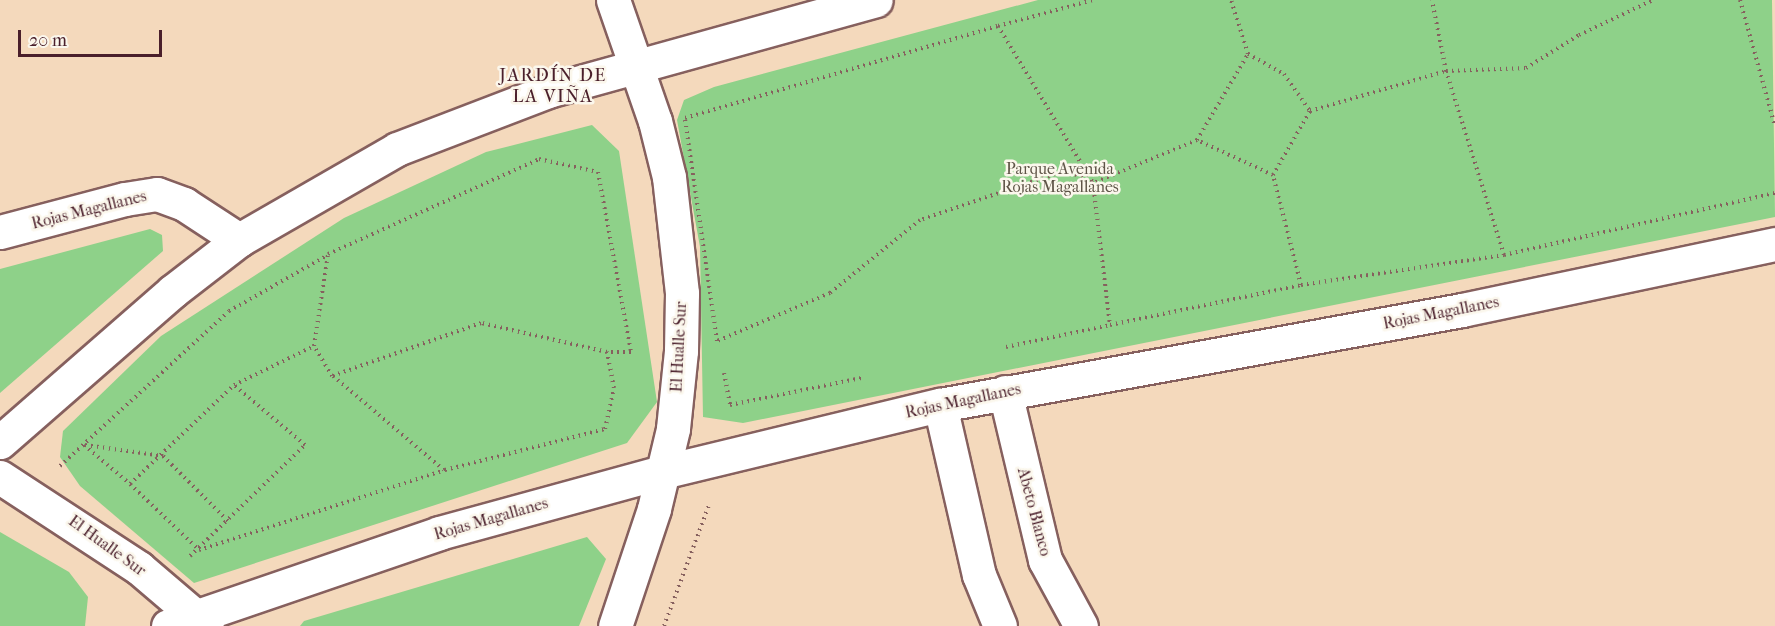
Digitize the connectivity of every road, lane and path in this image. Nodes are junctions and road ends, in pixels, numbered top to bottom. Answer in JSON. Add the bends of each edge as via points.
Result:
{"nodes":[{"id":1,"x":613,"y":0,"type":"edge"},
{"id":2,"x":876,"y":0,"type":"edge"},
{"id":3,"x":1093,"y":0,"type":"edge"},
{"id":4,"x":1231,"y":0,"type":"edge"},
{"id":5,"x":1431,"y":0,"type":"edge"},
{"id":6,"x":1653,"y":0,"type":"edge"},
{"id":7,"x":1740,"y":0,"type":"edge"},
{"id":8,"x":998,"y":26,"type":"junction"},
{"id":9,"x":1248,"y":54,"type":"junction"},
{"id":10,"x":636,"y":65,"type":"junction"},
{"id":11,"x":1446,"y":71,"type":"junction"},
{"id":12,"x":1310,"y":111,"type":"junction"},
{"id":13,"x":1775,"y":126,"type":"edge"},
{"id":14,"x":1197,"y":140,"type":"junction"},
{"id":15,"x":1273,"y":175,"type":"junction"},
{"id":16,"x":1093,"y":183,"type":"junction"},
{"id":17,"x":1775,"y":193,"type":"edge"},
{"id":18,"x":0,"y":232,"type":"edge"},
{"id":19,"x":239,"y":240,"type":"junction"},
{"id":20,"x":1775,"y":244,"type":"edge"},
{"id":21,"x":328,"y":254,"type":"junction"},
{"id":22,"x":1504,"y":255,"type":"junction"},
{"id":23,"x":1301,"y":285,"type":"junction"},
{"id":24,"x":1110,"y":325,"type":"junction"},
{"id":25,"x":717,"y":341,"type":"junction"},
{"id":26,"x":314,"y":346,"type":"junction"},
{"id":27,"x":995,"y":349,"type":"dead end"},
{"id":28,"x":681,"y":351,"type":"junction"},
{"id":29,"x":720,"y":351,"type":"dead end"},
{"id":30,"x":607,"y":352,"type":"junction"},
{"id":31,"x":722,"y":362,"type":"dead end"},
{"id":32,"x":332,"y":376,"type":"junction"},
{"id":33,"x":868,"y":376,"type":"dead end"},
{"id":34,"x":234,"y":385,"type":"junction"},
{"id":35,"x":1005,"y":392,"type":"junction"},
{"id":36,"x":940,"y":405,"type":"junction"},
{"id":37,"x":0,"y":442,"type":"edge"},
{"id":38,"x":84,"y":445,"type":"junction"},
{"id":39,"x":163,"y":456,"type":"junction"},
{"id":40,"x":445,"y":470,"type":"junction"},
{"id":41,"x":662,"y":471,"type":"junction"},
{"id":42,"x":0,"y":477,"type":"edge"},
{"id":43,"x":130,"y":484,"type":"junction"},
{"id":44,"x":712,"y":496,"type":"dead end"},
{"id":45,"x":228,"y":521,"type":"junction"},
{"id":46,"x":199,"y":550,"type":"junction"},
{"id":47,"x":154,"y":580,"type":"junction"},
{"id":48,"x":190,"y":622,"type":"edge"},
{"id":49,"x":615,"y":626,"type":"edge"},
{"id":50,"x":664,"y":626,"type":"edge"},
{"id":51,"x":1000,"y":626,"type":"edge"},
{"id":52,"x":1081,"y":626,"type":"edge"}],
"edges":[{"from":1,"to":10,"type":"street","name":"El Hualle Sur"},
{"from":2,"to":10,"type":"street"},
{"from":3,"to":8,"type":"path"},
{"from":4,"to":9,"type":"path"},
{"from":5,"to":11,"type":"path"},
{"from":6,"to":11,"type":"path","via":[[1579,35],[1526,68]]},
{"from":7,"to":13,"type":"path"},
{"from":8,"to":16,"type":"path"},
{"from":8,"to":25,"type":"path","via":[[685,118]]},
{"from":9,"to":12,"type":"path","via":[[1284,74]]},
{"from":9,"to":14,"type":"path"},
{"from":10,"to":19,"type":"street","via":[[548,90],[397,149]]},
{"from":10,"to":28,"type":"street","name":"El Hualle Sur","via":[[655,121],[676,223]]},
{"from":11,"to":12,"type":"path"},
{"from":11,"to":22,"type":"path"},
{"from":12,"to":15,"type":"path"},
{"from":14,"to":15,"type":"path"},
{"from":14,"to":16,"type":"path"},
{"from":15,"to":23,"type":"path"},
{"from":16,"to":24,"type":"path"},
{"from":16,"to":25,"type":"path","via":[[1066,170],[920,220],[830,292]]},
{"from":17,"to":22,"type":"path"},
{"from":18,"to":19,"type":"street","name":"Rojas Magallanes","via":[[157,194],[184,204]]},
{"from":19,"to":37,"type":"street","via":[[173,291]]},
{"from":20,"to":35,"type":"street","name":"Rojas Magallanes","via":[[1462,310]]},
{"from":21,"to":26,"type":"path"},
{"from":21,"to":30,"type":"path","via":[[539,159],[598,172],[631,352]]},
{"from":21,"to":38,"type":"path","via":[[230,311]]},
{"from":22,"to":23,"type":"path"},
{"from":23,"to":24,"type":"path"},
{"from":24,"to":27,"type":"path"},
{"from":25,"to":28,"type":"path"},
{"from":25,"to":29,"type":"path"},
{"from":26,"to":32,"type":"path"},
{"from":26,"to":34,"type":"path"},
{"from":28,"to":41,"type":"street","name":"El Hualle Sur","via":[[673,429]]},
{"from":30,"to":32,"type":"path","via":[[481,323]]},
{"from":30,"to":40,"type":"path","via":[[614,388],[605,429]]},
{"from":31,"to":33,"type":"path","via":[[730,405]]},
{"from":32,"to":40,"type":"path"},
{"from":34,"to":39,"type":"path"},
{"from":34,"to":45,"type":"path","via":[[305,445]]},
{"from":35,"to":36,"type":"street","name":"Rojas Magallanes"},
{"from":35,"to":52,"type":"street","name":"Abeto Blanco","via":[[1045,560]]},
{"from":36,"to":41,"type":"street","name":"Rojas Magallanes"},
{"from":36,"to":51,"type":"street","via":[[979,575]]},
{"from":38,"to":39,"type":"path"},
{"from":38,"to":43,"type":"path"},
{"from":39,"to":43,"type":"path"},
{"from":39,"to":45,"type":"path"},
{"from":40,"to":46,"type":"path"},
{"from":41,"to":48,"type":"street","name":"Rojas Magallanes","via":[[439,533]]},
{"from":41,"to":49,"type":"street","name":"El Hualle Sur","via":[[654,509]]},
{"from":42,"to":47,"type":"street","name":"El Hualle Sur","via":[[80,525]]},
{"from":43,"to":46,"type":"path"},
{"from":44,"to":50,"type":"path"},
{"from":45,"to":46,"type":"path"},
{"from":46,"to":47,"type":"path"},
{"from":47,"to":48,"type":"street","name":"El Hualle Sur"}]}
